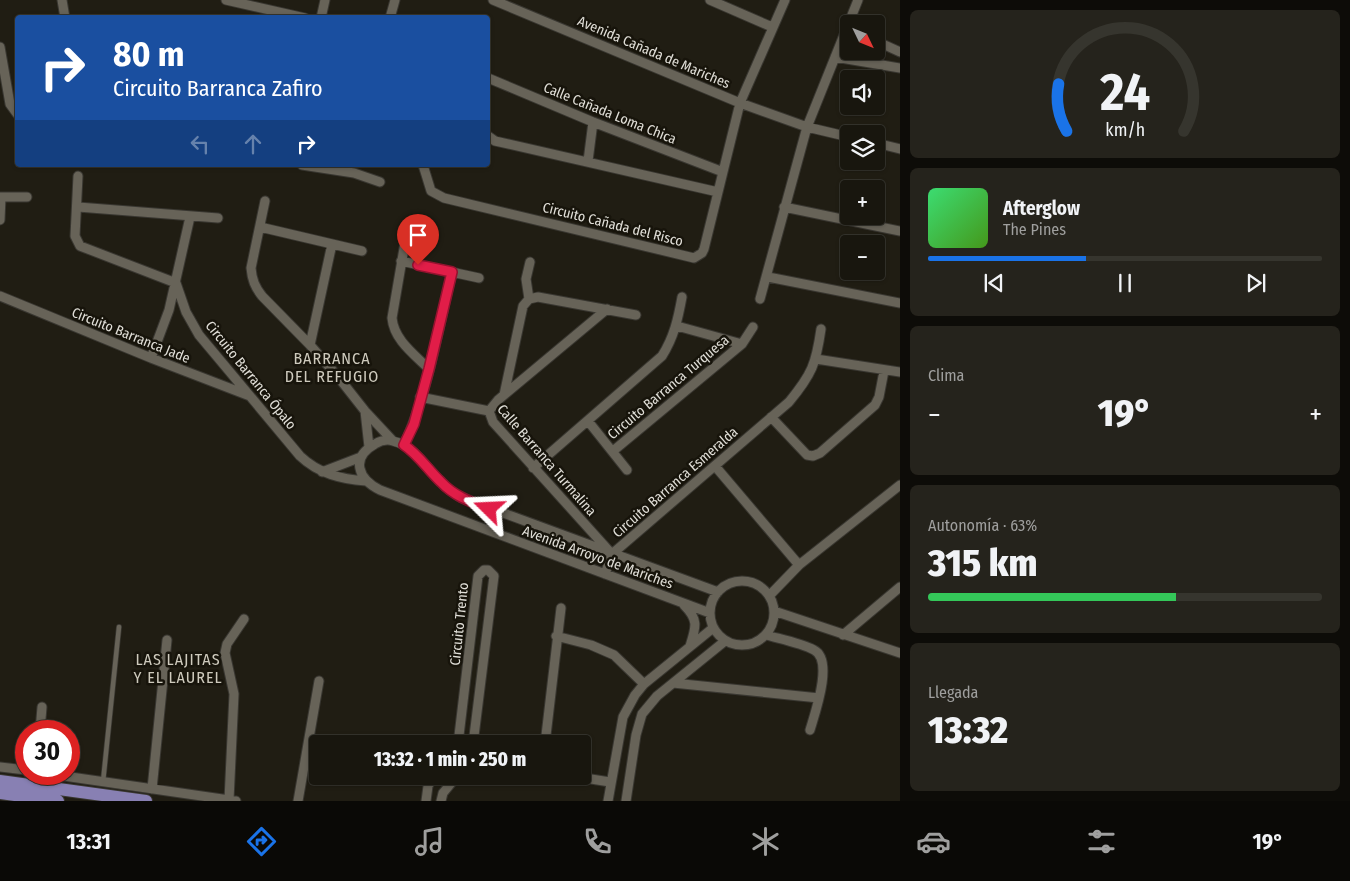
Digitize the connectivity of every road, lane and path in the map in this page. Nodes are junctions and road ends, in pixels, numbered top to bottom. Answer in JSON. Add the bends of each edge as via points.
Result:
{"nodes":[{"id":1,"x":62,"y":0,"type":"edge"},
{"id":2,"x":226,"y":0,"type":"edge"},
{"id":3,"x":325,"y":0,"type":"edge"},
{"id":4,"x":395,"y":0,"type":"edge"},
{"id":5,"x":493,"y":0,"type":"edge"},
{"id":6,"x":710,"y":0,"type":"edge"},
{"id":7,"x":785,"y":0,"type":"edge"},
{"id":8,"x":858,"y":0,"type":"edge"},
{"id":9,"x":64,"y":15,"type":"edge"},
{"id":10,"x":292,"y":15,"type":"edge"},
{"id":11,"x":322,"y":15,"type":"edge"},
{"id":12,"x":391,"y":15,"type":"edge"},
{"id":13,"x":852,"y":15,"type":"edge"},
{"id":14,"x":772,"y":27,"type":"junction"},
{"id":15,"x":840,"y":45,"type":"edge"},
{"id":16,"x":885,"y":45,"type":"edge"},
{"id":17,"x":0,"y":48,"type":"edge"},
{"id":18,"x":900,"y":52,"type":"edge"},
{"id":19,"x":835,"y":57,"type":"junction"},
{"id":20,"x":900,"y":68,"type":"edge"},
{"id":21,"x":490,"y":79,"type":"edge"},
{"id":22,"x":740,"y":103,"type":"junction"},
{"id":23,"x":15,"y":111,"type":"edge"},
{"id":24,"x":593,"y":122,"type":"junction"},
{"id":25,"x":807,"y":127,"type":"junction"},
{"id":26,"x":840,"y":135,"type":"edge"},
{"id":27,"x":490,"y":137,"type":"edge"},
{"id":28,"x":885,"y":145,"type":"edge"},
{"id":29,"x":900,"y":149,"type":"edge"},
{"id":30,"x":588,"y":161,"type":"junction"},
{"id":31,"x":327,"y":167,"type":"edge"},
{"id":32,"x":424,"y":167,"type":"edge"},
{"id":33,"x":352,"y":169,"type":"edge"},
{"id":34,"x":723,"y":172,"type":"junction"},
{"id":35,"x":78,"y":176,"type":"dead end"},
{"id":36,"x":380,"y":182,"type":"dead end"},
{"id":37,"x":718,"y":192,"type":"junction"},
{"id":38,"x":0,"y":197,"type":"edge"},
{"id":39,"x":27,"y":198,"type":"dead end"},
{"id":40,"x":265,"y":201,"type":"dead end"},
{"id":41,"x":78,"y":207,"type":"junction"},
{"id":42,"x":784,"y":207,"type":"junction"},
{"id":43,"x":190,"y":217,"type":"junction"},
{"id":44,"x":218,"y":218,"type":"dead end"},
{"id":45,"x":0,"y":220,"type":"edge"},
{"id":46,"x":260,"y":227,"type":"junction"},
{"id":47,"x":407,"y":231,"type":"dead end"},
{"id":48,"x":900,"y":231,"type":"edge"},
{"id":49,"x":332,"y":244,"type":"junction"},
{"id":50,"x":362,"y":251,"type":"dead end"},
{"id":51,"x":401,"y":261,"type":"junction"},
{"id":52,"x":530,"y":262,"type":"dead end"},
{"id":53,"x":452,"y":272,"type":"junction"},
{"id":54,"x":768,"y":277,"type":"junction"},
{"id":55,"x":479,"y":278,"type":"dead end"},
{"id":56,"x":176,"y":283,"type":"junction"},
{"id":57,"x":0,"y":296,"type":"edge"},
{"id":58,"x":682,"y":297,"type":"dead end"},
{"id":59,"x":529,"y":299,"type":"junction"},
{"id":60,"x":760,"y":299,"type":"dead end"},
{"id":61,"x":900,"y":303,"type":"edge"},
{"id":62,"x":169,"y":310,"type":"junction"},
{"id":63,"x":606,"y":310,"type":"junction"},
{"id":64,"x":186,"y":312,"type":"junction"},
{"id":65,"x":636,"y":315,"type":"dead end"},
{"id":66,"x":677,"y":326,"type":"junction"},
{"id":67,"x":753,"y":327,"type":"dead end"},
{"id":68,"x":821,"y":329,"type":"dead end"},
{"id":69,"x":742,"y":344,"type":"junction"},
{"id":70,"x":310,"y":345,"type":"junction"},
{"id":71,"x":151,"y":358,"type":"junction"},
{"id":72,"x":816,"y":359,"type":"junction"},
{"id":73,"x":429,"y":369,"type":"junction"},
{"id":74,"x":884,"y":371,"type":"junction"},
{"id":75,"x":900,"y":372,"type":"edge"},
{"id":76,"x":504,"y":395,"type":"junction"},
{"id":77,"x":420,"y":397,"type":"junction"},
{"id":78,"x":252,"y":398,"type":"junction"},
{"id":79,"x":365,"y":411,"type":"junction"},
{"id":80,"x":490,"y":411,"type":"junction"},
{"id":81,"x":771,"y":417,"type":"junction"},
{"id":82,"x":588,"y":421,"type":"junction"},
{"id":83,"x":393,"y":441,"type":"junction"},
{"id":84,"x":404,"y":445,"type":"junction"},
{"id":85,"x":369,"y":447,"type":"junction"},
{"id":86,"x":613,"y":451,"type":"junction"},
{"id":87,"x":360,"y":456,"type":"junction"},
{"id":88,"x":715,"y":466,"type":"junction"},
{"id":89,"x":533,"y":468,"type":"junction"},
{"id":90,"x":627,"y":470,"type":"dead end"},
{"id":91,"x":322,"y":472,"type":"junction"},
{"id":92,"x":366,"y":481,"type":"junction"},
{"id":93,"x":900,"y":485,"type":"edge"},
{"id":94,"x":612,"y":554,"type":"junction"},
{"id":95,"x":799,"y":565,"type":"junction"},
{"id":96,"x":605,"y":574,"type":"junction"},
{"id":97,"x":900,"y":587,"type":"edge"},
{"id":98,"x":718,"y":592,"type":"junction"},
{"id":99,"x":769,"y":596,"type":"junction"},
{"id":100,"x":682,"y":603,"type":"junction"},
{"id":101,"x":561,"y":608,"type":"dead end"},
{"id":102,"x":774,"y":612,"type":"junction"},
{"id":103,"x":710,"y":613,"type":"junction"},
{"id":104,"x":244,"y":619,"type":"dead end"},
{"id":105,"x":119,"y":627,"type":"dead end"},
{"id":106,"x":713,"y":628,"type":"junction"},
{"id":107,"x":766,"y":635,"type":"junction"},
{"id":108,"x":842,"y":635,"type":"junction"},
{"id":109,"x":556,"y":636,"type":"junction"},
{"id":110,"x":167,"y":640,"type":"dead end"},
{"id":111,"x":725,"y":641,"type":"junction"},
{"id":112,"x":690,"y":646,"type":"junction"},
{"id":113,"x":470,"y":650,"type":"junction"},
{"id":114,"x":483,"y":652,"type":"junction"},
{"id":115,"x":900,"y":653,"type":"edge"},
{"id":116,"x":320,"y":681,"type":"dead end"},
{"id":117,"x":673,"y":683,"type":"junction"},
{"id":118,"x":644,"y":684,"type":"junction"},
{"id":119,"x":818,"y":698,"type":"junction"},
{"id":120,"x":42,"y":707,"type":"dead end"},
{"id":121,"x":41,"y":720,"type":"edge"},
{"id":122,"x":810,"y":730,"type":"dead end"},
{"id":123,"x":460,"y":735,"type":"edge"},
{"id":124,"x":474,"y":735,"type":"edge"},
{"id":125,"x":546,"y":735,"type":"edge"},
{"id":126,"x":0,"y":767,"type":"edge"},
{"id":127,"x":15,"y":769,"type":"edge"},
{"id":128,"x":80,"y":779,"type":"edge"},
{"id":129,"x":591,"y":779,"type":"edge"},
{"id":130,"x":0,"y":781,"type":"edge"},
{"id":131,"x":102,"y":782,"type":"junction"},
{"id":132,"x":610,"y":782,"type":"junction"},
{"id":133,"x":429,"y":785,"type":"edge"},
{"id":134,"x":450,"y":785,"type":"edge"},
{"id":135,"x":0,"y":793,"type":"edge"},
{"id":136,"x":149,"y":795,"type":"edge"},
{"id":137,"x":232,"y":800,"type":"edge"},
{"id":138,"x":58,"y":801,"type":"edge"},
{"id":139,"x":298,"y":801,"type":"edge"},
{"id":140,"x":426,"y":801,"type":"edge"},
{"id":141,"x":441,"y":801,"type":"edge"},
{"id":142,"x":608,"y":801,"type":"edge"},
{"id":143,"x":626,"y":801,"type":"edge"}],
"edges":[{"from":1,"to":9,"type":"street"},
{"from":2,"to":10,"type":"street"},
{"from":3,"to":11,"type":"street"},
{"from":4,"to":12,"type":"street"},
{"from":5,"to":22,"type":"street","name":"Avenida Cañada de Mariches"},
{"from":6,"to":14,"type":"street"},
{"from":7,"to":14,"type":"street","name":"Circuito Cañada del Risco"},
{"from":8,"to":13,"type":"street"},
{"from":14,"to":22,"type":"street","name":"Circuito Cañada del Risco"},
{"from":15,"to":19,"type":"street"},
{"from":16,"to":18,"type":"street"},
{"from":17,"to":23,"type":"street","via":[[10,104]]},
{"from":19,"to":20,"type":"street"},
{"from":19,"to":25,"type":"street"},
{"from":21,"to":24,"type":"street","name":"Calle Cañada Loma Chica"},
{"from":22,"to":25,"type":"street","name":"Avenida Cañada de Mariches"},
{"from":22,"to":34,"type":"street","name":"Circuito Cañada del Risco"},
{"from":24,"to":30,"type":"street"},
{"from":24,"to":34,"type":"street","name":"Calle Cañada Loma Chica"},
{"from":25,"to":26,"type":"street","name":"Avenida Cañada de Mariches"},
{"from":25,"to":42,"type":"street"},
{"from":27,"to":30,"type":"street"},
{"from":28,"to":29,"type":"street"},
{"from":30,"to":37,"type":"street"},
{"from":31,"to":33,"type":"street"},
{"from":32,"to":37,"type":"street","name":"Circuito Cañada del Risco","via":[[431,191],[444,198],[694,258],[704,249]]},
{"from":33,"to":36,"type":"street"},
{"from":34,"to":37,"type":"street","name":"Circuito Cañada del Risco"},
{"from":35,"to":41,"type":"street"},
{"from":38,"to":39,"type":"street"},
{"from":38,"to":45,"type":"street"},
{"from":40,"to":46,"type":"street"},
{"from":41,"to":43,"type":"street"},
{"from":41,"to":56,"type":"street","via":[[75,236],[80,246]]},
{"from":42,"to":48,"type":"street"},
{"from":42,"to":54,"type":"street"},
{"from":43,"to":44,"type":"street"},
{"from":43,"to":56,"type":"street"},
{"from":46,"to":49,"type":"street"},
{"from":46,"to":70,"type":"street","via":[[251,268],[255,286]]},
{"from":47,"to":51,"type":"street"},
{"from":49,"to":50,"type":"street"},
{"from":49,"to":70,"type":"street"},
{"from":51,"to":53,"type":"street"},
{"from":51,"to":73,"type":"street","via":[[393,325],[399,339]]},
{"from":52,"to":59,"type":"street","via":[[526,280]]},
{"from":53,"to":55,"type":"street"},
{"from":53,"to":73,"type":"street"},
{"from":54,"to":60,"type":"street"},
{"from":54,"to":61,"type":"street"},
{"from":56,"to":62,"type":"street"},
{"from":56,"to":64,"type":"street","name":"Circuito Barranca Ópalo"},
{"from":57,"to":71,"type":"street","name":"Circuito Barranca Jade"},
{"from":58,"to":66,"type":"street","name":"Circuito Barranca Turquesa"},
{"from":59,"to":63,"type":"street","via":[[538,297]]},
{"from":59,"to":76,"type":"street","via":[[523,306]]},
{"from":62,"to":64,"type":"street"},
{"from":62,"to":71,"type":"street"},
{"from":63,"to":65,"type":"street"},
{"from":63,"to":76,"type":"street"},
{"from":64,"to":78,"type":"street","name":"Circuito Barranca Ópalo","via":[[199,335]]},
{"from":66,"to":69,"type":"street","name":"Circuito Barranca Turquesa"},
{"from":66,"to":82,"type":"street","name":"Circuito Barranca Turquesa","via":[[662,356]]},
{"from":67,"to":69,"type":"street","name":"Circuito Barranca Turquesa"},
{"from":68,"to":72,"type":"street","name":"Circuito Barranca Esmeralda"},
{"from":69,"to":86,"type":"street","name":"Circuito Barranca Turquesa"},
{"from":70,"to":79,"type":"street"},
{"from":71,"to":78,"type":"street","name":"Circuito Barranca Jade"},
{"from":72,"to":74,"type":"street"},
{"from":72,"to":81,"type":"street","name":"Circuito Barranca Esmeralda","via":[[800,388]]},
{"from":73,"to":77,"type":"street"},
{"from":74,"to":75,"type":"street"},
{"from":74,"to":81,"type":"street","via":[[875,405],[813,456],[802,451]]},
{"from":76,"to":80,"type":"street"},
{"from":77,"to":80,"type":"street","name":"Calle Barranca Turmalina"},
{"from":77,"to":84,"type":"street","via":[[414,424]]},
{"from":78,"to":91,"type":"street","name":"Circuito Barranca Ópalo","via":[[300,456]]},
{"from":79,"to":83,"type":"street"},
{"from":79,"to":85,"type":"street"},
{"from":80,"to":89,"type":"street","name":"Calle Barranca Turmalina","via":[[493,422]]},
{"from":81,"to":88,"type":"street","name":"Circuito Barranca Esmeralda"},
{"from":82,"to":86,"type":"street","name":"Circuito Barranca Turquesa"},
{"from":82,"to":89,"type":"street","name":"Circuito Barranca Turquesa"},
{"from":83,"to":84,"type":"street","name":"Avenida Arroyo de Mariches"},
{"from":83,"to":85,"type":"street","via":[[385,440]]},
{"from":84,"to":94,"type":"street","name":"Avenida Arroyo de Mariches","via":[[441,483],[460,497]]},
{"from":85,"to":87,"type":"street"},
{"from":86,"to":90,"type":"street","name":"Circuito Barranca Turquesa"},
{"from":87,"to":91,"type":"street"},
{"from":87,"to":92,"type":"street"},
{"from":88,"to":94,"type":"street","name":"Circuito Barranca Esmeralda"},
{"from":88,"to":95,"type":"street"},
{"from":89,"to":94,"type":"street","name":"Calle Barranca Turmalina"},
{"from":91,"to":92,"type":"street","name":"Circuito Barranca Ópalo"},
{"from":92,"to":96,"type":"street","name":"Avenida Arroyo de Mariches","via":[[425,508]]},
{"from":93,"to":95,"type":"street"},
{"from":94,"to":96,"type":"street","name":"Circuito Barranca Esmeralda"},
{"from":94,"to":98,"type":"street","name":"Avenida Arroyo de Mariches"},
{"from":95,"to":99,"type":"street"},
{"from":96,"to":100,"type":"street","name":"Avenida Arroyo de Mariches"},
{"from":97,"to":108,"type":"street"},
{"from":98,"to":99,"type":"street","via":[[735,582],[745,582],[763,589]]},
{"from":98,"to":103,"type":"street"},
{"from":99,"to":102,"type":"street"},
{"from":100,"to":103,"type":"street","name":"Avenida Arroyo de Mariches"},
{"from":100,"to":112,"type":"street","via":[[695,621]]},
{"from":101,"to":109,"type":"street"},
{"from":102,"to":107,"type":"street","via":[[774,620]]},
{"from":102,"to":108,"type":"street"},
{"from":103,"to":106,"type":"street"},
{"from":104,"to":137,"type":"street","via":[[227,644],[225,653],[234,694]]},
{"from":105,"to":131,"type":"lane"},
{"from":106,"to":111,"type":"street"},
{"from":106,"to":112,"type":"street"},
{"from":107,"to":111,"type":"street","via":[[746,645]]},
{"from":107,"to":119,"type":"street","via":[[814,649],[821,657],[824,668]]},
{"from":108,"to":115,"type":"street"},
{"from":109,"to":118,"type":"street","via":[[614,655]]},
{"from":109,"to":125,"type":"street"},
{"from":110,"to":136,"type":"street"},
{"from":111,"to":117,"type":"street"},
{"from":112,"to":118,"type":"street"},
{"from":113,"to":114,"type":"street"},
{"from":113,"to":114,"type":"street","name":"Circuito Trento","via":[[478,576],[488,570],[494,576]]},
{"from":113,"to":123,"type":"street","name":"Circuito Trento"},
{"from":114,"to":124,"type":"street","name":"Circuito Trento"},
{"from":116,"to":139,"type":"street"},
{"from":117,"to":119,"type":"street"},
{"from":117,"to":143,"type":"street","via":[[642,714]]},
{"from":118,"to":132,"type":"street","via":[[634,695],[623,717]]},
{"from":119,"to":122,"type":"street"},
{"from":120,"to":121,"type":"street"},
{"from":126,"to":127,"type":"street"},
{"from":128,"to":131,"type":"street"},
{"from":129,"to":132,"type":"street"},
{"from":130,"to":136,"type":"main road"},
{"from":131,"to":136,"type":"street"},
{"from":132,"to":142,"type":"street"},
{"from":133,"to":140,"type":"street"},
{"from":134,"to":141,"type":"street"},
{"from":135,"to":138,"type":"main road"},
{"from":136,"to":137,"type":"street"}]}
